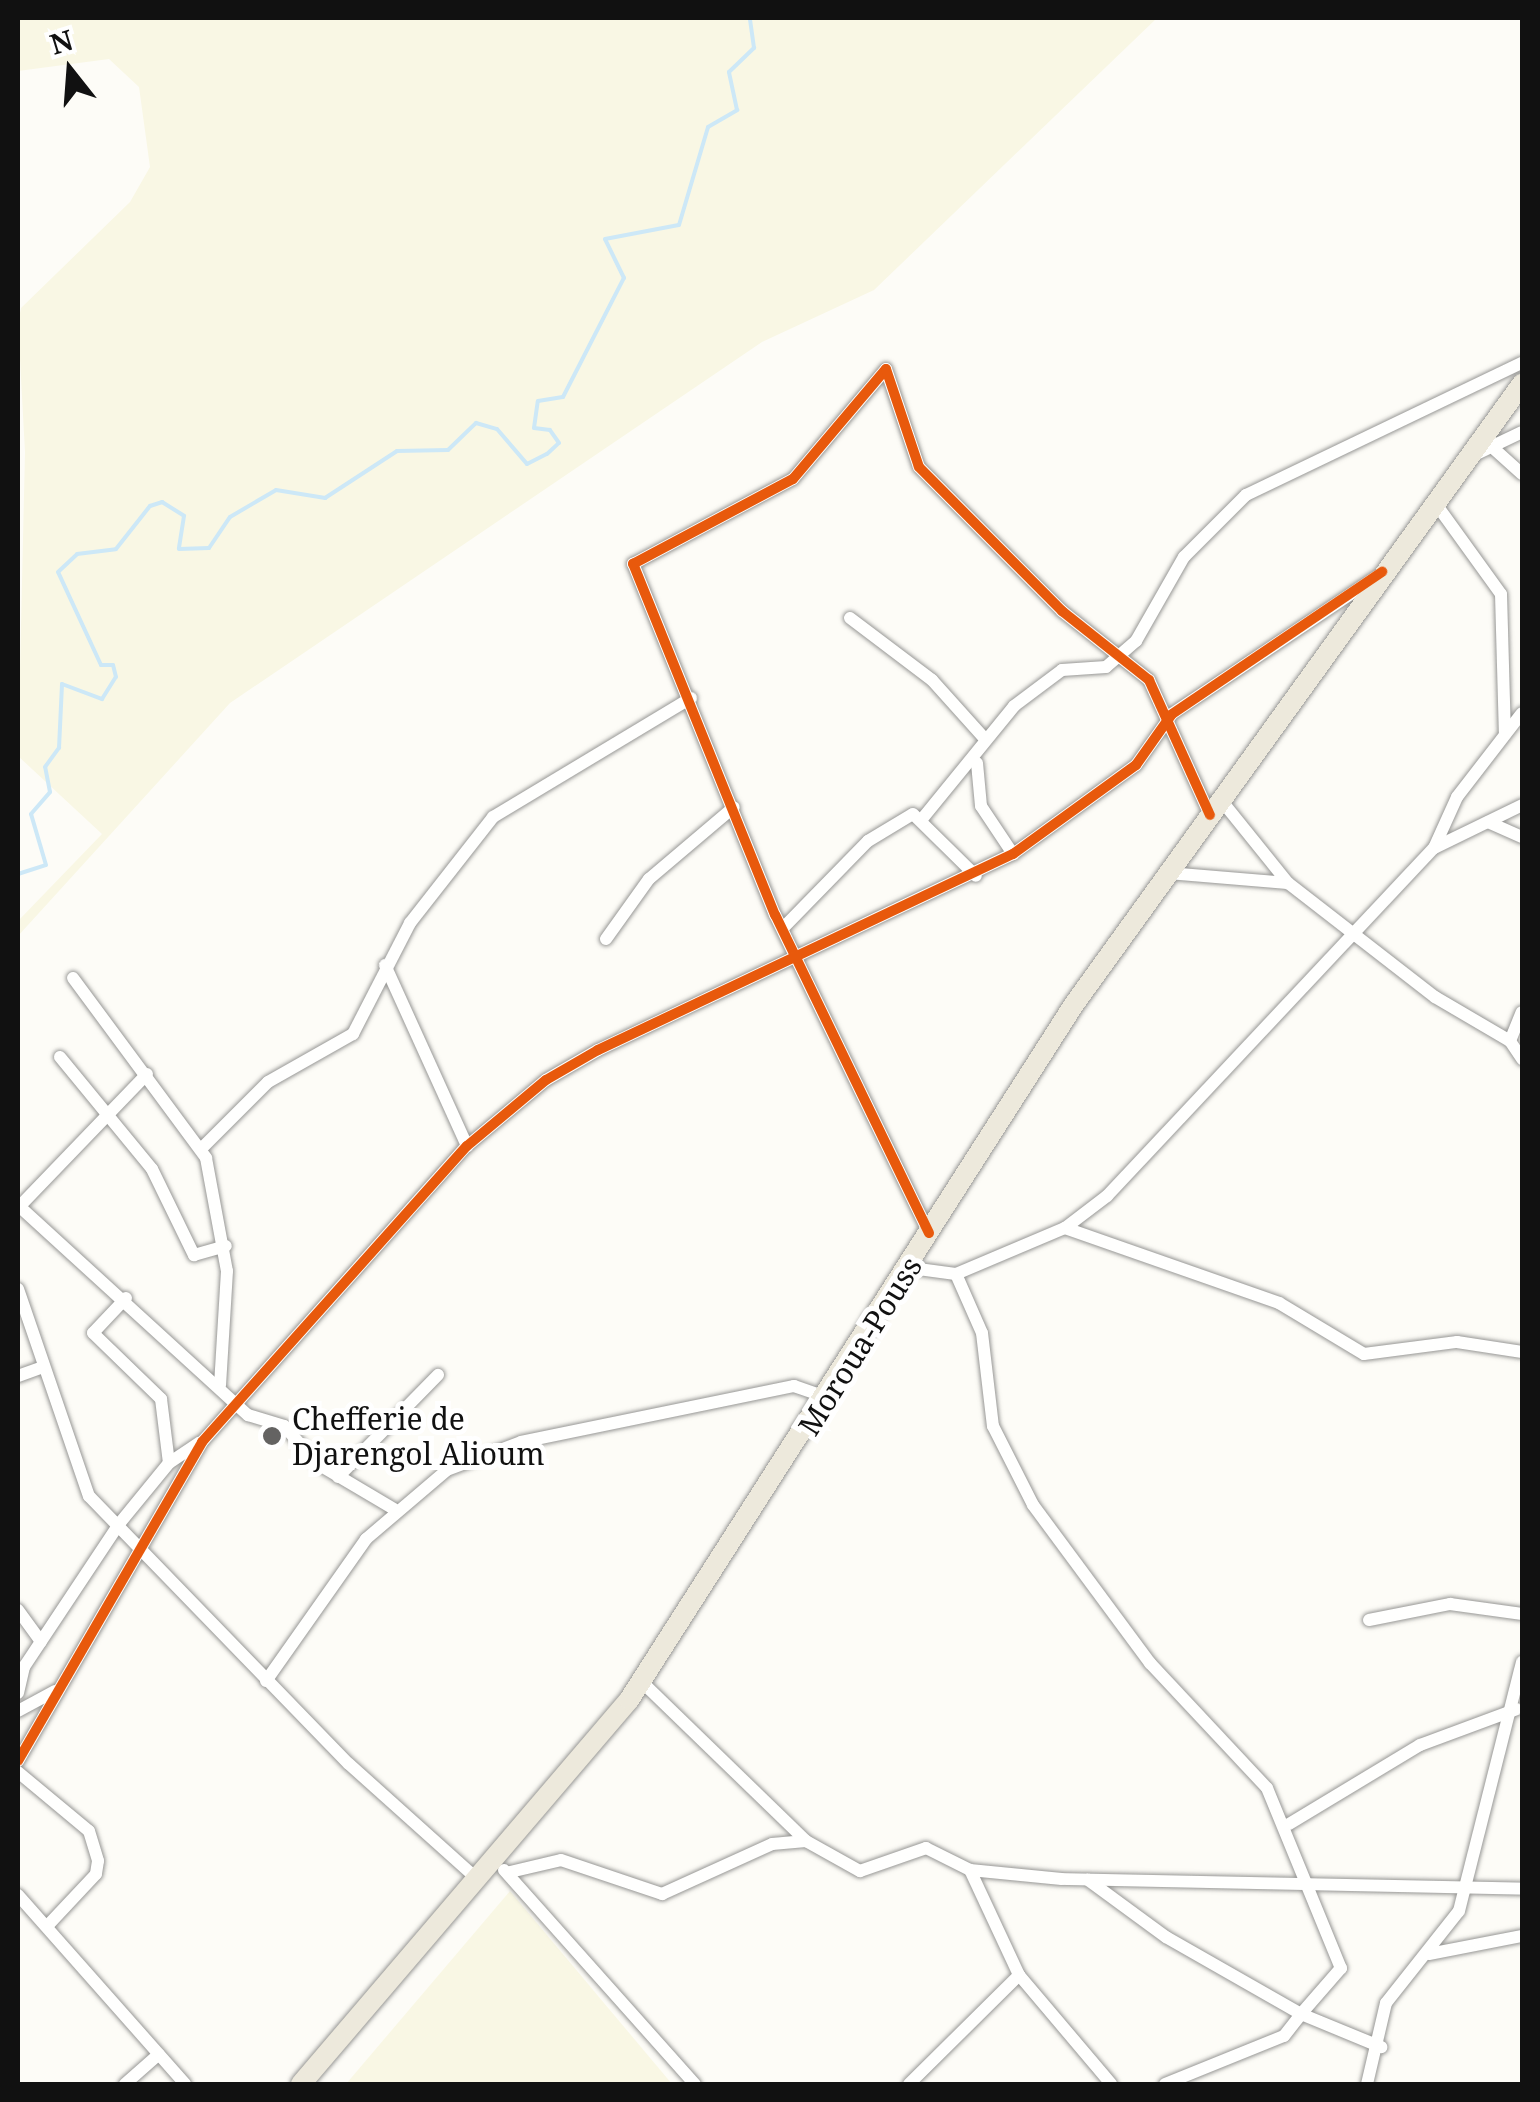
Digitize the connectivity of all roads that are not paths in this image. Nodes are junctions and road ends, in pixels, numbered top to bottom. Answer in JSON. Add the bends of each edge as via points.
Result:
{"nodes":[{"id":1,"x":1522,"y":362,"type":"edge"},
{"id":2,"x":1522,"y":384,"type":"edge"},
{"id":3,"x":1522,"y":432,"type":"edge"},
{"id":4,"x":1492,"y":447,"type":"junction"},
{"id":5,"x":1470,"y":457,"type":"junction"},
{"id":6,"x":1522,"y":474,"type":"edge"},
{"id":7,"x":1436,"y":504,"type":"junction"},
{"id":8,"x":1382,"y":572,"type":"junction"},
{"id":9,"x":850,"y":618,"type":"dead end"},
{"id":10,"x":1118,"y":658,"type":"junction"},
{"id":11,"x":691,"y":698,"type":"junction"},
{"id":12,"x":1522,"y":713,"type":"edge"},
{"id":13,"x":1172,"y":714,"type":"junction"},
{"id":14,"x":1504,"y":736,"type":"junction"},
{"id":15,"x":984,"y":738,"type":"junction"},
{"id":16,"x":977,"y":763,"type":"junction"},
{"id":17,"x":734,"y":806,"type":"junction"},
{"id":18,"x":1522,"y":806,"type":"edge"},
{"id":19,"x":1215,"y":808,"type":"junction"},
{"id":20,"x":922,"y":819,"type":"junction"},
{"id":21,"x":1488,"y":822,"type":"junction"},
{"id":22,"x":1522,"y":837,"type":"edge"},
{"id":23,"x":1434,"y":848,"type":"junction"},
{"id":24,"x":1014,"y":854,"type":"junction"},
{"id":25,"x":1168,"y":873,"type":"junction"},
{"id":26,"x":976,"y":876,"type":"junction"},
{"id":27,"x":1288,"y":883,"type":"junction"},
{"id":28,"x":784,"y":927,"type":"junction"},
{"id":29,"x":1356,"y":931,"type":"junction"},
{"id":30,"x":606,"y":940,"type":"dead end"},
{"id":31,"x":800,"y":956,"type":"junction"},
{"id":32,"x":385,"y":965,"type":"junction"},
{"id":33,"x":73,"y":978,"type":"dead end"},
{"id":34,"x":1522,"y":1012,"type":"edge"},
{"id":35,"x":1510,"y":1041,"type":"junction"},
{"id":36,"x":60,"y":1056,"type":"dead end"},
{"id":37,"x":1522,"y":1059,"type":"edge"},
{"id":38,"x":147,"y":1074,"type":"junction"},
{"id":39,"x":111,"y":1116,"type":"junction"},
{"id":40,"x":467,"y":1146,"type":"junction"},
{"id":41,"x":202,"y":1148,"type":"junction"},
{"id":42,"x":19,"y":1208,"type":"edge"},
{"id":43,"x":1065,"y":1228,"type":"junction"},
{"id":44,"x":930,"y":1233,"type":"junction"},
{"id":45,"x":226,"y":1246,"type":"junction"},
{"id":46,"x":911,"y":1268,"type":"junction"},
{"id":47,"x":956,"y":1274,"type":"junction"},
{"id":48,"x":18,"y":1288,"type":"edge"},
{"id":49,"x":126,"y":1298,"type":"junction"},
{"id":50,"x":1522,"y":1352,"type":"edge"},
{"id":51,"x":43,"y":1367,"type":"junction"},
{"id":52,"x":438,"y":1375,"type":"dead end"},
{"id":53,"x":18,"y":1376,"type":"edge"},
{"id":54,"x":220,"y":1385,"type":"junction"},
{"id":55,"x":830,"y":1399,"type":"junction"},
{"id":56,"x":237,"y":1403,"type":"junction"},
{"id":57,"x":202,"y":1442,"type":"junction"},
{"id":58,"x":168,"y":1463,"type":"junction"},
{"id":59,"x":338,"y":1477,"type":"junction"},
{"id":60,"x":394,"y":1510,"type":"junction"},
{"id":61,"x":120,"y":1524,"type":"junction"},
{"id":62,"x":141,"y":1542,"type":"junction"},
{"id":63,"x":18,"y":1610,"type":"edge"},
{"id":64,"x":1522,"y":1614,"type":"edge"},
{"id":65,"x":1370,"y":1620,"type":"dead end"},
{"id":66,"x":41,"y":1642,"type":"junction"},
{"id":67,"x":1522,"y":1662,"type":"edge"},
{"id":68,"x":266,"y":1681,"type":"junction"},
{"id":69,"x":641,"y":1681,"type":"junction"},
{"id":70,"x":58,"y":1690,"type":"junction"},
{"id":71,"x":18,"y":1692,"type":"edge"},
{"id":72,"x":1518,"y":1708,"type":"edge"},
{"id":73,"x":18,"y":1711,"type":"edge"},
{"id":74,"x":18,"y":1761,"type":"edge"},
{"id":75,"x":18,"y":1772,"type":"edge"},
{"id":76,"x":1289,"y":1824,"type":"junction"},
{"id":77,"x":806,"y":1841,"type":"junction"},
{"id":78,"x":970,"y":1870,"type":"junction"},
{"id":79,"x":483,"y":1872,"type":"junction"},
{"id":80,"x":510,"y":1872,"type":"junction"},
{"id":81,"x":1088,"y":1880,"type":"junction"},
{"id":82,"x":1316,"y":1888,"type":"junction"},
{"id":83,"x":1522,"y":1889,"type":"edge"},
{"id":84,"x":1465,"y":1891,"type":"junction"},
{"id":85,"x":18,"y":1895,"type":"edge"},
{"id":86,"x":49,"y":1924,"type":"junction"},
{"id":87,"x":1522,"y":1936,"type":"edge"},
{"id":88,"x":1429,"y":1954,"type":"junction"},
{"id":89,"x":1019,"y":1975,"type":"junction"},
{"id":90,"x":1301,"y":2014,"type":"junction"},
{"id":91,"x":1381,"y":2047,"type":"junction"},
{"id":92,"x":159,"y":2054,"type":"junction"},
{"id":93,"x":125,"y":2084,"type":"edge"},
{"id":94,"x":185,"y":2084,"type":"edge"},
{"id":95,"x":301,"y":2084,"type":"edge"},
{"id":96,"x":695,"y":2084,"type":"edge"},
{"id":97,"x":909,"y":2084,"type":"edge"},
{"id":98,"x":1111,"y":2084,"type":"edge"},
{"id":99,"x":1165,"y":2084,"type":"edge"},
{"id":100,"x":1366,"y":2084,"type":"edge"}],
"edges":[{"from":1,"to":10,"type":"street","via":[[1246,495],[1184,557]]},
{"from":2,"to":5,"type":"main road","name":"Moroua-Pouss"},
{"from":3,"to":4,"type":"street"},
{"from":4,"to":5,"type":"street"},
{"from":4,"to":6,"type":"street"},
{"from":5,"to":7,"type":"main road","name":"Moroua-Pouss"},
{"from":7,"to":8,"type":"main road","name":"Moroua-Pouss"},
{"from":7,"to":14,"type":"street","via":[[1501,594]]},
{"from":8,"to":13,"type":"street"},
{"from":8,"to":19,"type":"main road","name":"Moroua-Pouss"},
{"from":9,"to":15,"type":"street","via":[[932,680]]},
{"from":10,"to":11,"type":"street","via":[[919,467],[886,369],[793,479],[633,564]]},
{"from":10,"to":13,"type":"street"},
{"from":10,"to":15,"type":"street","via":[[1054,674]]},
{"from":11,"to":17,"type":"street"},
{"from":11,"to":32,"type":"street","via":[[494,818]]},
{"from":12,"to":14,"type":"street"},
{"from":13,"to":19,"type":"street","via":[[1176,748]]},
{"from":13,"to":24,"type":"street","via":[[1136,764]]},
{"from":14,"to":23,"type":"street","via":[[1457,797]]},
{"from":15,"to":16,"type":"street"},
{"from":16,"to":20,"type":"street"},
{"from":16,"to":24,"type":"street","via":[[981,806]]},
{"from":17,"to":28,"type":"street"},
{"from":17,"to":30,"type":"street","via":[[649,879]]},
{"from":18,"to":21,"type":"street"},
{"from":19,"to":25,"type":"main road","name":"Moroua-Pouss"},
{"from":19,"to":27,"type":"street"},
{"from":20,"to":26,"type":"street"},
{"from":20,"to":28,"type":"street","via":[[913,814],[877,834]]},
{"from":21,"to":22,"type":"street"},
{"from":21,"to":23,"type":"street"},
{"from":23,"to":29,"type":"street"},
{"from":24,"to":26,"type":"street"},
{"from":25,"to":27,"type":"street"},
{"from":25,"to":44,"type":"main road","name":"Moroua-Pouss"},
{"from":26,"to":31,"type":"street"},
{"from":27,"to":29,"type":"street"},
{"from":28,"to":31,"type":"street"},
{"from":29,"to":35,"type":"street","via":[[1434,997]]},
{"from":29,"to":43,"type":"street","via":[[1117,1187]]},
{"from":31,"to":40,"type":"street","via":[[559,1072]]},
{"from":31,"to":44,"type":"street"},
{"from":32,"to":40,"type":"street"},
{"from":32,"to":41,"type":"street","via":[[353,1034],[268,1082]]},
{"from":33,"to":38,"type":"street"},
{"from":34,"to":35,"type":"street"},
{"from":35,"to":37,"type":"street"},
{"from":36,"to":39,"type":"street"},
{"from":38,"to":39,"type":"street"},
{"from":38,"to":41,"type":"street"},
{"from":39,"to":42,"type":"street"},
{"from":39,"to":45,"type":"street","via":[[166,1190],[194,1254]]},
{"from":40,"to":56,"type":"street"},
{"from":41,"to":45,"type":"street"},
{"from":42,"to":49,"type":"street"},
{"from":43,"to":47,"type":"street"},
{"from":43,"to":50,"type":"street","via":[[1279,1303],[1364,1354],[1447,1342]]},
{"from":44,"to":46,"type":"main road","name":"Moroua-Pouss"},
{"from":45,"to":54,"type":"street"},
{"from":46,"to":47,"type":"street"},
{"from":46,"to":55,"type":"main road","name":"Moroua-Pouss"},
{"from":47,"to":76,"type":"street","via":[[982,1332],[993,1426],[1032,1505],[1150,1663]]},
{"from":48,"to":51,"type":"street"},
{"from":49,"to":54,"type":"street"},
{"from":49,"to":58,"type":"street","via":[[93,1333],[162,1398]]},
{"from":51,"to":53,"type":"street"},
{"from":51,"to":61,"type":"street","via":[[79,1480]]},
{"from":52,"to":59,"type":"street"},
{"from":54,"to":56,"type":"street"},
{"from":55,"to":60,"type":"street","via":[[794,1386],[520,1442],[447,1470]]},
{"from":55,"to":69,"type":"main road","name":"Moroua-Pouss"},
{"from":56,"to":57,"type":"street"},
{"from":56,"to":59,"type":"street","via":[[284,1426]]},
{"from":57,"to":58,"type":"street"},
{"from":57,"to":62,"type":"street"},
{"from":58,"to":61,"type":"street"},
{"from":59,"to":60,"type":"street"},
{"from":60,"to":68,"type":"street"},
{"from":61,"to":62,"type":"street"},
{"from":61,"to":66,"type":"street"},
{"from":62,"to":68,"type":"street"},
{"from":62,"to":70,"type":"street"},
{"from":63,"to":66,"type":"street"},
{"from":64,"to":65,"type":"street","via":[[1450,1604]]},
{"from":66,"to":71,"type":"street"},
{"from":67,"to":72,"type":"street"},
{"from":68,"to":79,"type":"street"},
{"from":69,"to":77,"type":"street"},
{"from":69,"to":79,"type":"main road","name":"Moroua-Pouss"},
{"from":70,"to":73,"type":"street"},
{"from":70,"to":74,"type":"street"},
{"from":72,"to":76,"type":"street","via":[[1420,1745]]},
{"from":72,"to":84,"type":"street"},
{"from":75,"to":86,"type":"street","via":[[89,1830],[98,1861],[96,1874]]},
{"from":76,"to":82,"type":"street"},
{"from":77,"to":78,"type":"street","via":[[860,1870],[926,1848]]},
{"from":77,"to":80,"type":"street","via":[[772,1844],[662,1894],[561,1860]]},
{"from":78,"to":81,"type":"street"},
{"from":78,"to":89,"type":"street"},
{"from":79,"to":80,"type":"street"},
{"from":79,"to":95,"type":"main road","name":"Moroua-Pouss"},
{"from":80,"to":96,"type":"street"},
{"from":81,"to":82,"type":"street"},
{"from":81,"to":90,"type":"street","via":[[1166,1937]]},
{"from":82,"to":84,"type":"street"},
{"from":82,"to":90,"type":"street","via":[[1342,1966]]},
{"from":83,"to":84,"type":"street"},
{"from":84,"to":88,"type":"street"},
{"from":85,"to":86,"type":"street"},
{"from":86,"to":92,"type":"street"},
{"from":87,"to":88,"type":"street"},
{"from":88,"to":91,"type":"street","via":[[1386,2004]]},
{"from":89,"to":97,"type":"street"},
{"from":89,"to":98,"type":"street"},
{"from":90,"to":91,"type":"street"},
{"from":90,"to":99,"type":"street","via":[[1284,2036]]},
{"from":91,"to":100,"type":"street"},
{"from":92,"to":93,"type":"street"},
{"from":92,"to":94,"type":"street"}]}
